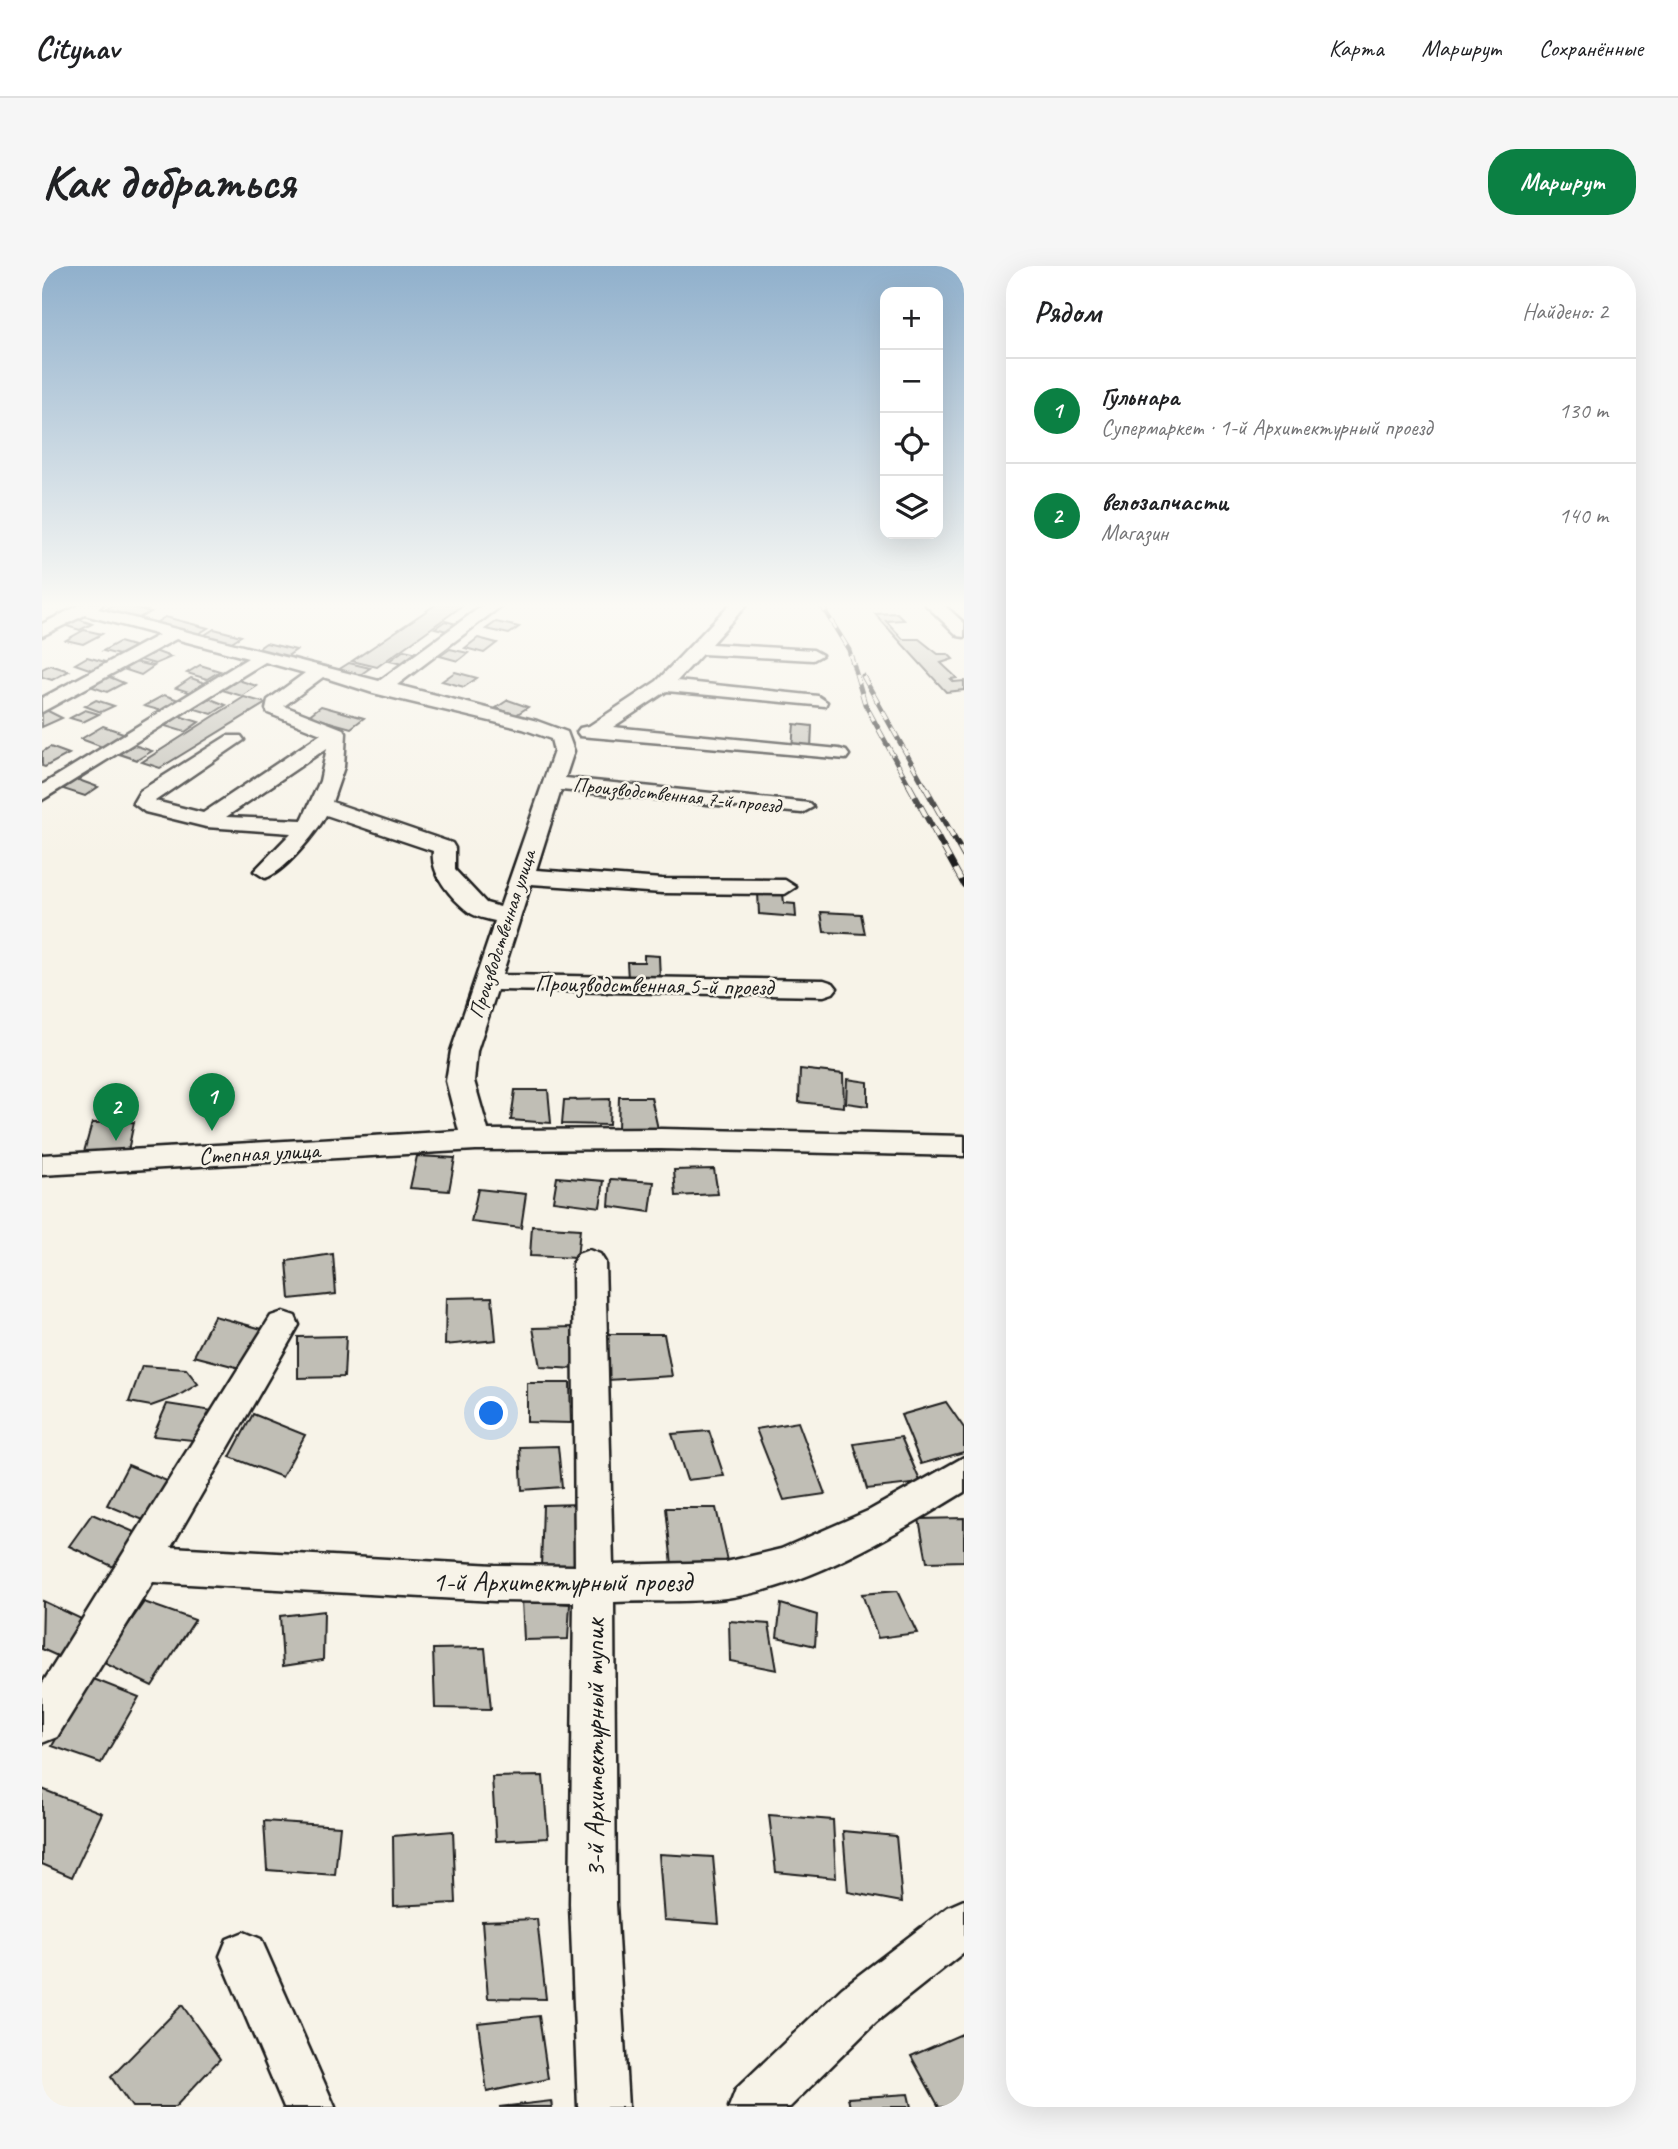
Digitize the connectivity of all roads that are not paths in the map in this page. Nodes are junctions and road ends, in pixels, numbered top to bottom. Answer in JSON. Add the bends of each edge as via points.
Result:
{"nodes":[{"id":1,"x":73,"y":689,"type":"edge"},
{"id":2,"x":210,"y":689,"type":"edge"},
{"id":3,"x":295,"y":689,"type":"edge"},
{"id":4,"x":380,"y":689,"type":"edge"},
{"id":5,"x":656,"y":689,"type":"edge"},
{"id":6,"x":705,"y":689,"type":"edge"},
{"id":7,"x":818,"y":702,"type":"dead end"},
{"id":8,"x":42,"y":706,"type":"edge"},
{"id":9,"x":594,"y":731,"type":"junction"},
{"id":10,"x":336,"y":733,"type":"junction"},
{"id":11,"x":560,"y":736,"type":"junction"},
{"id":12,"x":234,"y":740,"type":"dead end"},
{"id":13,"x":839,"y":755,"type":"dead end"},
{"id":14,"x":553,"y":783,"type":"junction"},
{"id":15,"x":42,"y":793,"type":"edge"},
{"id":16,"x":319,"y":805,"type":"junction"},
{"id":17,"x":802,"y":807,"type":"dead end"},
{"id":18,"x":206,"y":821,"type":"junction"},
{"id":19,"x":309,"y":825,"type":"junction"},
{"id":20,"x":265,"y":871,"type":"dead end"},
{"id":21,"x":521,"y":876,"type":"junction"},
{"id":22,"x":785,"y":887,"type":"dead end"},
{"id":23,"x":506,"y":917,"type":"junction"},
{"id":24,"x":485,"y":982,"type":"junction"},
{"id":25,"x":824,"y":988,"type":"dead end"},
{"id":26,"x":476,"y":1140,"type":"junction"},
{"id":27,"x":964,"y":1146,"type":"edge"},
{"id":28,"x":42,"y":1165,"type":"edge"},
{"id":29,"x":589,"y":1262,"type":"dead end"},
{"id":30,"x":284,"y":1325,"type":"dead end"},
{"id":31,"x":964,"y":1474,"type":"edge"},
{"id":32,"x":137,"y":1570,"type":"junction"},
{"id":33,"x":594,"y":1584,"type":"junction"},
{"id":34,"x":42,"y":1722,"type":"edge"},
{"id":35,"x":964,"y":1923,"type":"edge"},
{"id":36,"x":244,"y":1956,"type":"dead end"},
{"id":37,"x":310,"y":2107,"type":"edge"},
{"id":38,"x":603,"y":2107,"type":"edge"},
{"id":39,"x":754,"y":2107,"type":"edge"}],
"edges":[{"from":1,"to":8,"type":"street"},
{"from":2,"to":15,"type":"street"},
{"from":3,"to":10,"type":"street","via":[[275,704],[275,709]]},
{"from":4,"to":11,"type":"street"},
{"from":5,"to":9,"type":"street"},
{"from":6,"to":7,"type":"street"},
{"from":9,"to":11,"type":"street"},
{"from":9,"to":13,"type":"street"},
{"from":10,"to":16,"type":"street","via":[[334,765]]},
{"from":10,"to":18,"type":"street"},
{"from":11,"to":14,"type":"street","name":"Производственная улица","via":[[564,751]]},
{"from":12,"to":18,"type":"street","via":[[147,796],[144,803]]},
{"from":14,"to":17,"type":"street","name":"Производственная 7-й проезд"},
{"from":14,"to":21,"type":"street","name":"Производственная улица"},
{"from":16,"to":19,"type":"street"},
{"from":16,"to":23,"type":"street","via":[[444,848],[442,866],[453,882],[478,908]]},
{"from":18,"to":19,"type":"street","via":[[249,828]]},
{"from":19,"to":20,"type":"street"},
{"from":21,"to":22,"type":"street","via":[[662,886]]},
{"from":21,"to":23,"type":"street","name":"Производственная улица"},
{"from":23,"to":24,"type":"street","name":"Производственная улица"},
{"from":24,"to":25,"type":"street","name":"Производственная 5-й проезд"},
{"from":24,"to":26,"type":"street","name":"Производственная улица","via":[[460,1081]]},
{"from":26,"to":27,"type":"street"},
{"from":26,"to":28,"type":"street","name":"Степная улица"},
{"from":29,"to":33,"type":"street","name":"3-й Архитектурный тупик"},
{"from":30,"to":32,"type":"street"},
{"from":31,"to":33,"type":"street","name":"1-й Архитектурный проезд","via":[[883,1521],[785,1566],[726,1580]]},
{"from":32,"to":33,"type":"street","name":"1-й Архитектурный проезд","via":[[152,1564],[321,1576]]},
{"from":32,"to":34,"type":"street"},
{"from":33,"to":38,"type":"street","name":"3-й Архитектурный тупик","via":[[593,1904]]},
{"from":35,"to":39,"type":"street","via":[[859,2005]]},
{"from":36,"to":37,"type":"street"}]}
